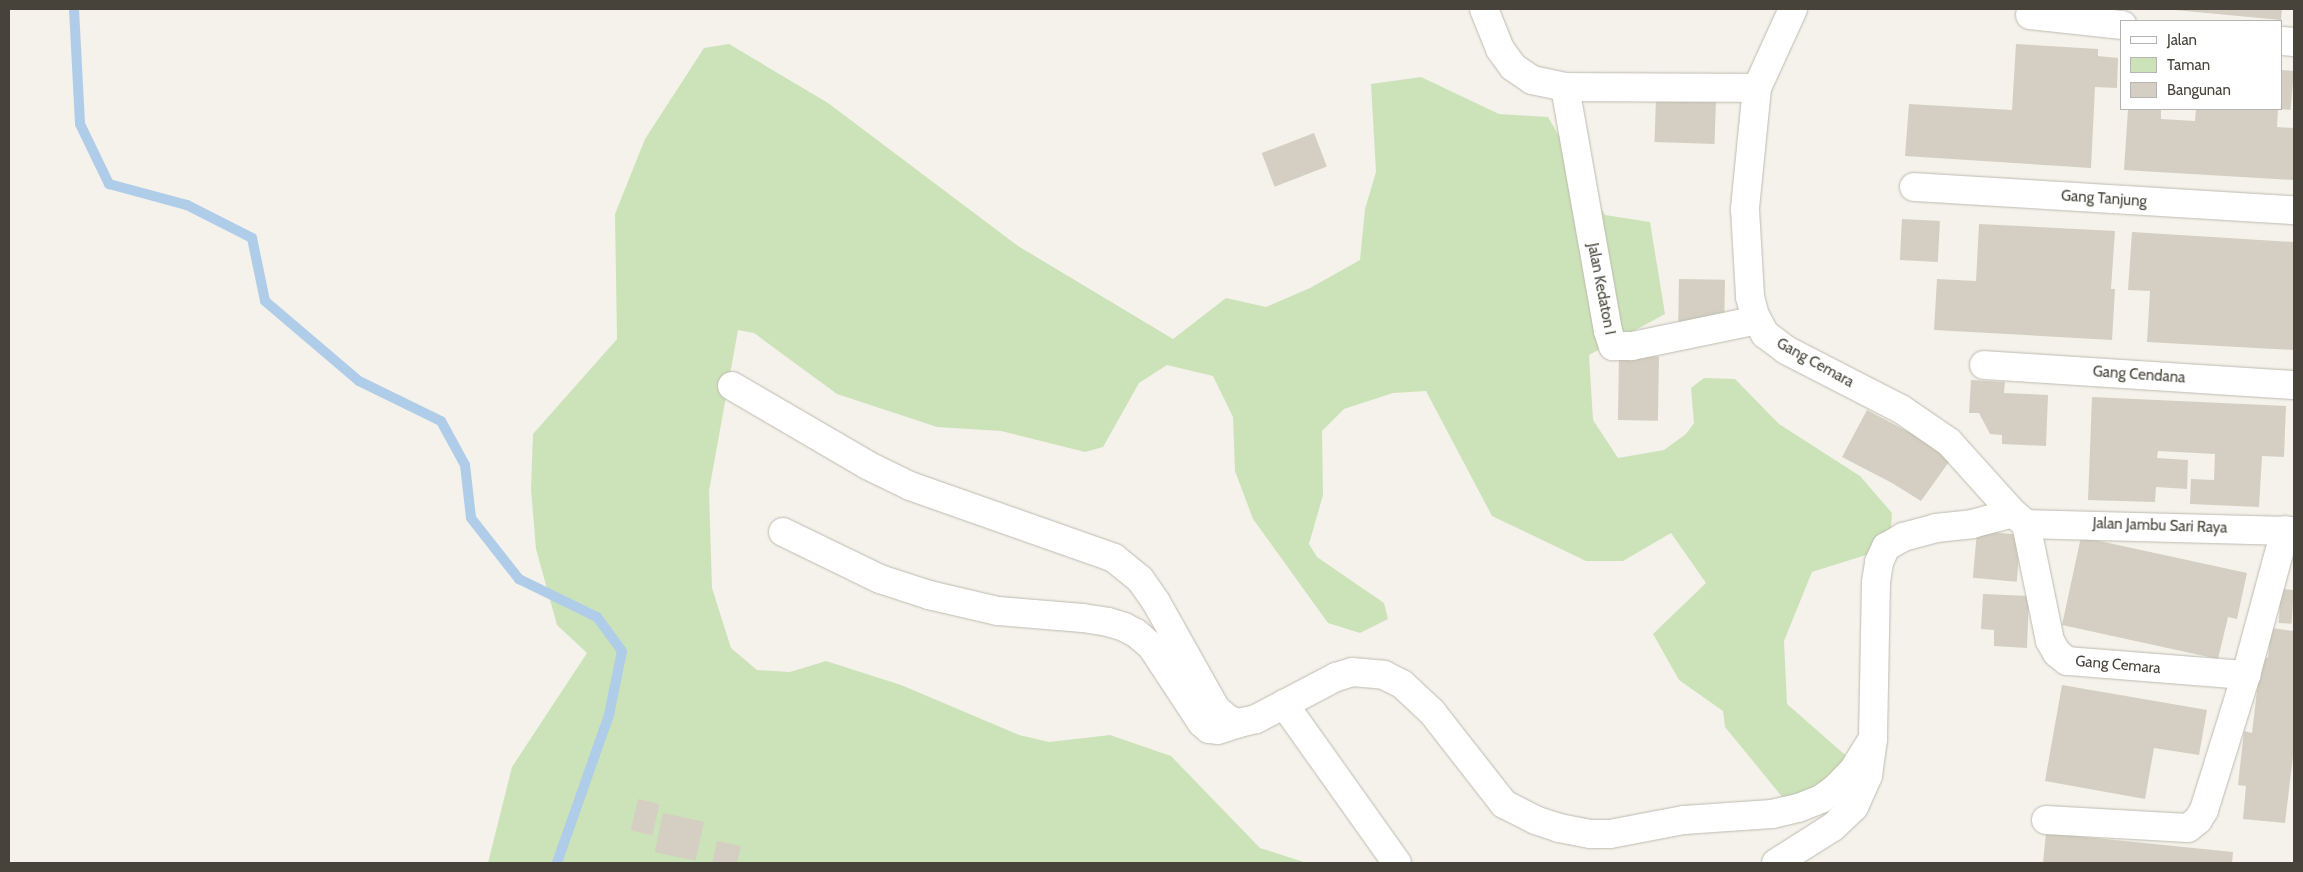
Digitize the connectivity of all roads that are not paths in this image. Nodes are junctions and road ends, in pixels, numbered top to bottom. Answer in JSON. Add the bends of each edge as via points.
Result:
{"nodes":[{"id":1,"x":1484,"y":9,"type":"edge"},
{"id":2,"x":1793,"y":9,"type":"edge"},
{"id":3,"x":2030,"y":16,"type":"dead end"},
{"id":4,"x":2120,"y":25,"type":"edge"},
{"id":5,"x":1565,"y":87,"type":"junction"},
{"id":6,"x":1757,"y":88,"type":"junction"},
{"id":7,"x":1914,"y":187,"type":"dead end"},
{"id":8,"x":2294,"y":210,"type":"edge"},
{"id":9,"x":1757,"y":320,"type":"junction"},
{"id":10,"x":1984,"y":365,"type":"dead end"},
{"id":11,"x":2294,"y":385,"type":"edge"},
{"id":12,"x":732,"y":386,"type":"dead end"},
{"id":13,"x":2019,"y":518,"type":"junction"},
{"id":14,"x":2290,"y":530,"type":"edge"},
{"id":15,"x":783,"y":532,"type":"dead end"},
{"id":16,"x":2246,"y":675,"type":"junction"},
{"id":17,"x":1284,"y":704,"type":"junction"},
{"id":18,"x":1239,"y":723,"type":"junction"},
{"id":19,"x":1873,"y":738,"type":"junction"},
{"id":20,"x":2046,"y":820,"type":"dead end"},
{"id":21,"x":1397,"y":863,"type":"edge"},
{"id":22,"x":1776,"y":863,"type":"edge"}],
"edges":[{"from":1,"to":5,"type":"street","via":[[1500,49],[1513,67],[1532,80]]},
{"from":2,"to":6,"type":"street","name":"Gang Cemara"},
{"from":3,"to":4,"type":"street"},
{"from":5,"to":6,"type":"street"},
{"from":5,"to":9,"type":"street","name":"Jalan Kedaton I","via":[[1613,346],[1632,346]]},
{"from":6,"to":9,"type":"street","name":"Gang Cemara","via":[[1745,209],[1747,275]]},
{"from":7,"to":8,"type":"street","name":"Gang Tanjung"},
{"from":9,"to":13,"type":"street","name":"Gang Cemara","via":[[1765,334],[1786,350],[1901,409],[1948,442]]},
{"from":10,"to":11,"type":"street","name":"Gang Cendana"},
{"from":12,"to":18,"type":"street","via":[[867,465],[910,486],[1114,558],[1140,579],[1156,602],[1216,709],[1229,720]]},
{"from":13,"to":14,"type":"street","name":"Jalan Jambu Sari Raya"},
{"from":13,"to":16,"type":"street","name":"Gang Cemara","via":[[2050,641],[2067,661]]},
{"from":13,"to":19,"type":"street","name":"Jalan Jambu Sari Raya","via":[[1936,528],[1903,537],[1886,547],[1879,562],[1876,582]]},
{"from":14,"to":16,"type":"street"},
{"from":15,"to":18,"type":"street","via":[[880,579],[929,595],[998,611],[1083,618],[1124,627],[1152,647],[1202,723],[1218,730]]},
{"from":16,"to":20,"type":"street","via":[[2204,810],[2188,828]]},
{"from":17,"to":18,"type":"street","via":[[1256,719]]},
{"from":17,"to":19,"type":"street","via":[[1352,672],[1384,675],[1402,684],[1432,712],[1504,804],[1535,820],[1590,834],[1610,834],[1684,820],[1772,814],[1798,808],[1821,799],[1835,789],[1854,769]]},
{"from":17,"to":21,"type":"street"},
{"from":19,"to":22,"type":"street","via":[[1868,775],[1854,807],[1833,827]]}]}
